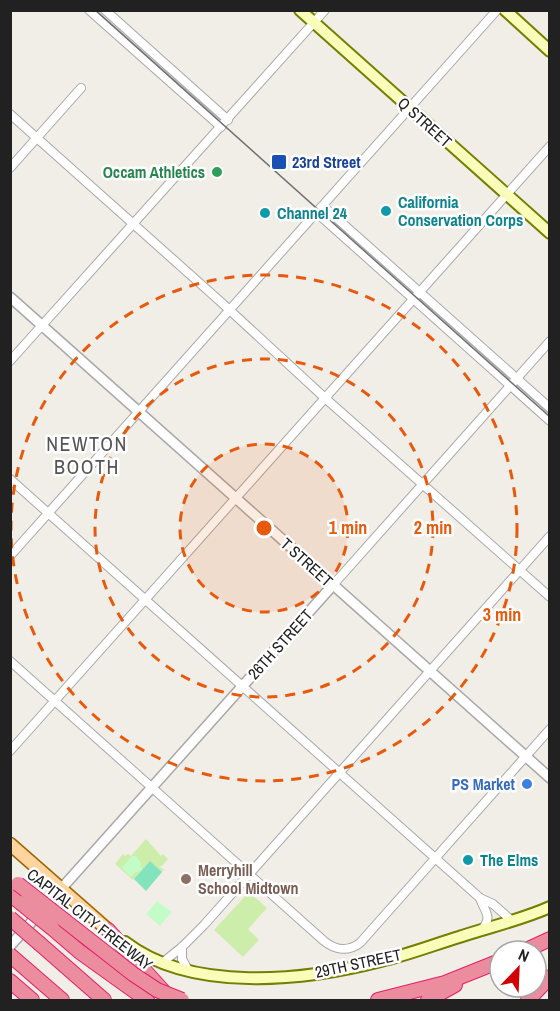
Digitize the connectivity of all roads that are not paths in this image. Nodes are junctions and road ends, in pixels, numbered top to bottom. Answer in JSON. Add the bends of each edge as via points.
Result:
{"nodes":[{"id":1,"x":89,"y":10,"type":"edge"},
{"id":2,"x":105,"y":10,"type":"edge"},
{"id":3,"x":300,"y":10,"type":"edge"},
{"id":4,"x":325,"y":10,"type":"edge"},
{"id":5,"x":497,"y":10,"type":"edge"},
{"id":6,"x":505,"y":10,"type":"edge"},
{"id":7,"x":314,"y":23,"type":"junction"},
{"id":8,"x":549,"y":51,"type":"edge"},
{"id":9,"x":81,"y":88,"type":"dead end"},
{"id":10,"x":410,"y":108,"type":"junction"},
{"id":11,"x":10,"y":114,"type":"edge"},
{"id":12,"x":228,"y":120,"type":"junction"},
{"id":13,"x":220,"y":127,"type":"junction"},
{"id":14,"x":36,"y":138,"type":"junction"},
{"id":15,"x":549,"y":146,"type":"edge"},
{"id":16,"x":10,"y":168,"type":"edge"},
{"id":17,"x":507,"y":194,"type":"junction"},
{"id":18,"x":323,"y":206,"type":"junction"},
{"id":19,"x":317,"y":213,"type":"junction"},
{"id":20,"x":133,"y":224,"type":"junction"},
{"id":21,"x":549,"y":233,"type":"edge"},
{"id":22,"x":419,"y":292,"type":"junction"},
{"id":23,"x":10,"y":297,"type":"edge"},
{"id":24,"x":413,"y":299,"type":"junction"},
{"id":25,"x":230,"y":311,"type":"junction"},
{"id":26,"x":42,"y":326,"type":"junction"},
{"id":27,"x":549,"y":341,"type":"edge"},
{"id":28,"x":10,"y":361,"type":"edge"},
{"id":29,"x":516,"y":378,"type":"junction"},
{"id":30,"x":510,"y":386,"type":"junction"},
{"id":31,"x":325,"y":398,"type":"junction"},
{"id":32,"x":549,"y":408,"type":"edge"},
{"id":33,"x":139,"y":412,"type":"junction"},
{"id":34,"x":549,"y":421,"type":"edge"},
{"id":35,"x":10,"y":479,"type":"edge"},
{"id":36,"x":423,"y":483,"type":"junction"},
{"id":37,"x":236,"y":499,"type":"junction"},
{"id":38,"x":49,"y":513,"type":"junction"},
{"id":39,"x":549,"y":536,"type":"edge"},
{"id":40,"x":10,"y":556,"type":"edge"},
{"id":41,"x":519,"y":570,"type":"junction"},
{"id":42,"x":333,"y":585,"type":"junction"},
{"id":43,"x":549,"y":597,"type":"edge"},
{"id":44,"x":146,"y":600,"type":"junction"},
{"id":45,"x":10,"y":661,"type":"edge"},
{"id":46,"x":429,"y":671,"type":"junction"},
{"id":47,"x":242,"y":686,"type":"junction"},
{"id":48,"x":55,"y":700,"type":"junction"},
{"id":49,"x":549,"y":729,"type":"edge"},
{"id":50,"x":10,"y":751,"type":"edge"},
{"id":51,"x":525,"y":756,"type":"junction"},
{"id":52,"x":338,"y":773,"type":"junction"},
{"id":53,"x":549,"y":778,"type":"edge"},
{"id":54,"x":152,"y":787,"type":"junction"},
{"id":55,"x":10,"y":844,"type":"edge"},
{"id":56,"x":435,"y":858,"type":"junction"},
{"id":57,"x":248,"y":873,"type":"junction"},
{"id":58,"x":61,"y":889,"type":"junction"},
{"id":59,"x":15,"y":890,"type":"edge"},
{"id":60,"x":480,"y":898,"type":"junction"},
{"id":61,"x":549,"y":907,"type":"edge"},
{"id":62,"x":10,"y":918,"type":"edge"},
{"id":63,"x":511,"y":920,"type":"junction"},
{"id":64,"x":108,"y":930,"type":"junction"},
{"id":65,"x":481,"y":930,"type":"junction"},
{"id":66,"x":10,"y":946,"type":"edge"},
{"id":67,"x":182,"y":947,"type":"junction"},
{"id":68,"x":16,"y":960,"type":"edge"},
{"id":69,"x":162,"y":963,"type":"junction"},
{"id":70,"x":488,"y":966,"type":"edge"},
{"id":71,"x":189,"y":971,"type":"junction"},
{"id":72,"x":477,"y":971,"type":"junction"},
{"id":73,"x":549,"y":976,"type":"edge"},
{"id":74,"x":10,"y":981,"type":"edge"},
{"id":75,"x":32,"y":1000,"type":"edge"},
{"id":76,"x":62,"y":1000,"type":"edge"},
{"id":77,"x":104,"y":1000,"type":"edge"},
{"id":78,"x":147,"y":1000,"type":"edge"},
{"id":79,"x":172,"y":1000,"type":"edge"},
{"id":80,"x":182,"y":1000,"type":"edge"},
{"id":81,"x":378,"y":1000,"type":"edge"},
{"id":82,"x":428,"y":1000,"type":"edge"},
{"id":83,"x":528,"y":1000,"type":"edge"}],
"edges":[{"from":1,"to":13,"type":"street"},
{"from":2,"to":12,"type":"street"},
{"from":3,"to":7,"type":"main road","name":"Q STREET"},
{"from":4,"to":7,"type":"street"},
{"from":5,"to":10,"type":"street"},
{"from":6,"to":8,"type":"main road"},
{"from":7,"to":10,"type":"main road","name":"Q STREET"},
{"from":7,"to":12,"type":"street"},
{"from":9,"to":14,"type":"street"},
{"from":10,"to":17,"type":"main road","name":"Q STREET"},
{"from":10,"to":18,"type":"street"},
{"from":11,"to":14,"type":"street"},
{"from":12,"to":13,"type":"street"},
{"from":13,"to":20,"type":"street"},
{"from":14,"to":16,"type":"street"},
{"from":14,"to":20,"type":"street"},
{"from":15,"to":17,"type":"street"},
{"from":17,"to":21,"type":"main road","name":"Q STREET"},
{"from":17,"to":22,"type":"street"},
{"from":18,"to":19,"type":"street"},
{"from":18,"to":22,"type":"street"},
{"from":19,"to":24,"type":"street"},
{"from":19,"to":25,"type":"street"},
{"from":20,"to":25,"type":"street"},
{"from":20,"to":26,"type":"street"},
{"from":22,"to":24,"type":"street"},
{"from":22,"to":29,"type":"street"},
{"from":23,"to":26,"type":"street","name":"T STREET"},
{"from":24,"to":30,"type":"street"},
{"from":24,"to":31,"type":"street"},
{"from":25,"to":31,"type":"street"},
{"from":25,"to":33,"type":"street"},
{"from":26,"to":28,"type":"street"},
{"from":26,"to":33,"type":"street","name":"T STREET"},
{"from":27,"to":29,"type":"street","name":"26TH STREET"},
{"from":29,"to":30,"type":"street","name":"26TH STREET"},
{"from":29,"to":32,"type":"street"},
{"from":30,"to":34,"type":"street"},
{"from":30,"to":36,"type":"street","name":"26TH STREET"},
{"from":31,"to":36,"type":"street"},
{"from":31,"to":37,"type":"street"},
{"from":33,"to":37,"type":"street","name":"T STREET"},
{"from":33,"to":38,"type":"street"},
{"from":35,"to":38,"type":"street"},
{"from":36,"to":41,"type":"street"},
{"from":36,"to":42,"type":"street","name":"26TH STREET"},
{"from":37,"to":42,"type":"street","name":"T STREET"},
{"from":37,"to":44,"type":"street"},
{"from":38,"to":40,"type":"street"},
{"from":38,"to":44,"type":"street"},
{"from":39,"to":41,"type":"street"},
{"from":41,"to":43,"type":"street"},
{"from":41,"to":46,"type":"street"},
{"from":42,"to":46,"type":"street","name":"T STREET"},
{"from":42,"to":47,"type":"street","name":"26TH STREET"},
{"from":44,"to":47,"type":"street"},
{"from":44,"to":48,"type":"street"},
{"from":45,"to":48,"type":"street"},
{"from":46,"to":51,"type":"street","name":"T STREET"},
{"from":46,"to":52,"type":"street"},
{"from":47,"to":52,"type":"street"},
{"from":47,"to":54,"type":"street","name":"26TH STREET"},
{"from":48,"to":50,"type":"street"},
{"from":48,"to":54,"type":"street"},
{"from":49,"to":51,"type":"street"},
{"from":51,"to":53,"type":"street","name":"T STREET"},
{"from":51,"to":56,"type":"street"},
{"from":52,"to":56,"type":"street"},
{"from":52,"to":57,"type":"street"},
{"from":54,"to":57,"type":"street"},
{"from":54,"to":58,"type":"street","name":"26TH STREET"},
{"from":55,"to":58,"type":"main road"},
{"from":56,"to":57,"type":"street","via":[[360,943],[347,949],[329,945]]},
{"from":56,"to":60,"type":"street"},
{"from":57,"to":67,"type":"street"},
{"from":58,"to":64,"type":"main road"},
{"from":58,"to":66,"type":"street","name":"26TH STREET"},
{"from":59,"to":78,"type":"highway","bridge":true,"via":[[80,952]]},
{"from":59,"to":80,"type":"highway","name":"CAPITAL CITY FREEWAY","bridge":true,"via":[[133,975]]},
{"from":60,"to":63,"type":"street"},
{"from":60,"to":65,"type":"street","via":[[489,918]]},
{"from":61,"to":63,"type":"main road","name":"29TH STREET"},
{"from":62,"to":77,"type":"highway","bridge":true},
{"from":63,"to":65,"type":"main road","name":"29TH STREET"},
{"from":64,"to":69,"type":"main road","name":"29TH STREET"},
{"from":64,"to":79,"type":"highway"},
{"from":65,"to":71,"type":"main road","name":"29TH STREET","via":[[381,961],[324,972],[263,977]]},
{"from":67,"to":69,"type":"street"},
{"from":67,"to":71,"type":"street","via":[[182,962]]},
{"from":68,"to":76,"type":"highway"},
{"from":69,"to":71,"type":"main road","name":"29TH STREET"},
{"from":70,"to":72,"type":"highway"},
{"from":72,"to":81,"type":"highway"},
{"from":72,"to":82,"type":"highway"},
{"from":73,"to":83,"type":"highway"},
{"from":74,"to":75,"type":"highway"}]}
